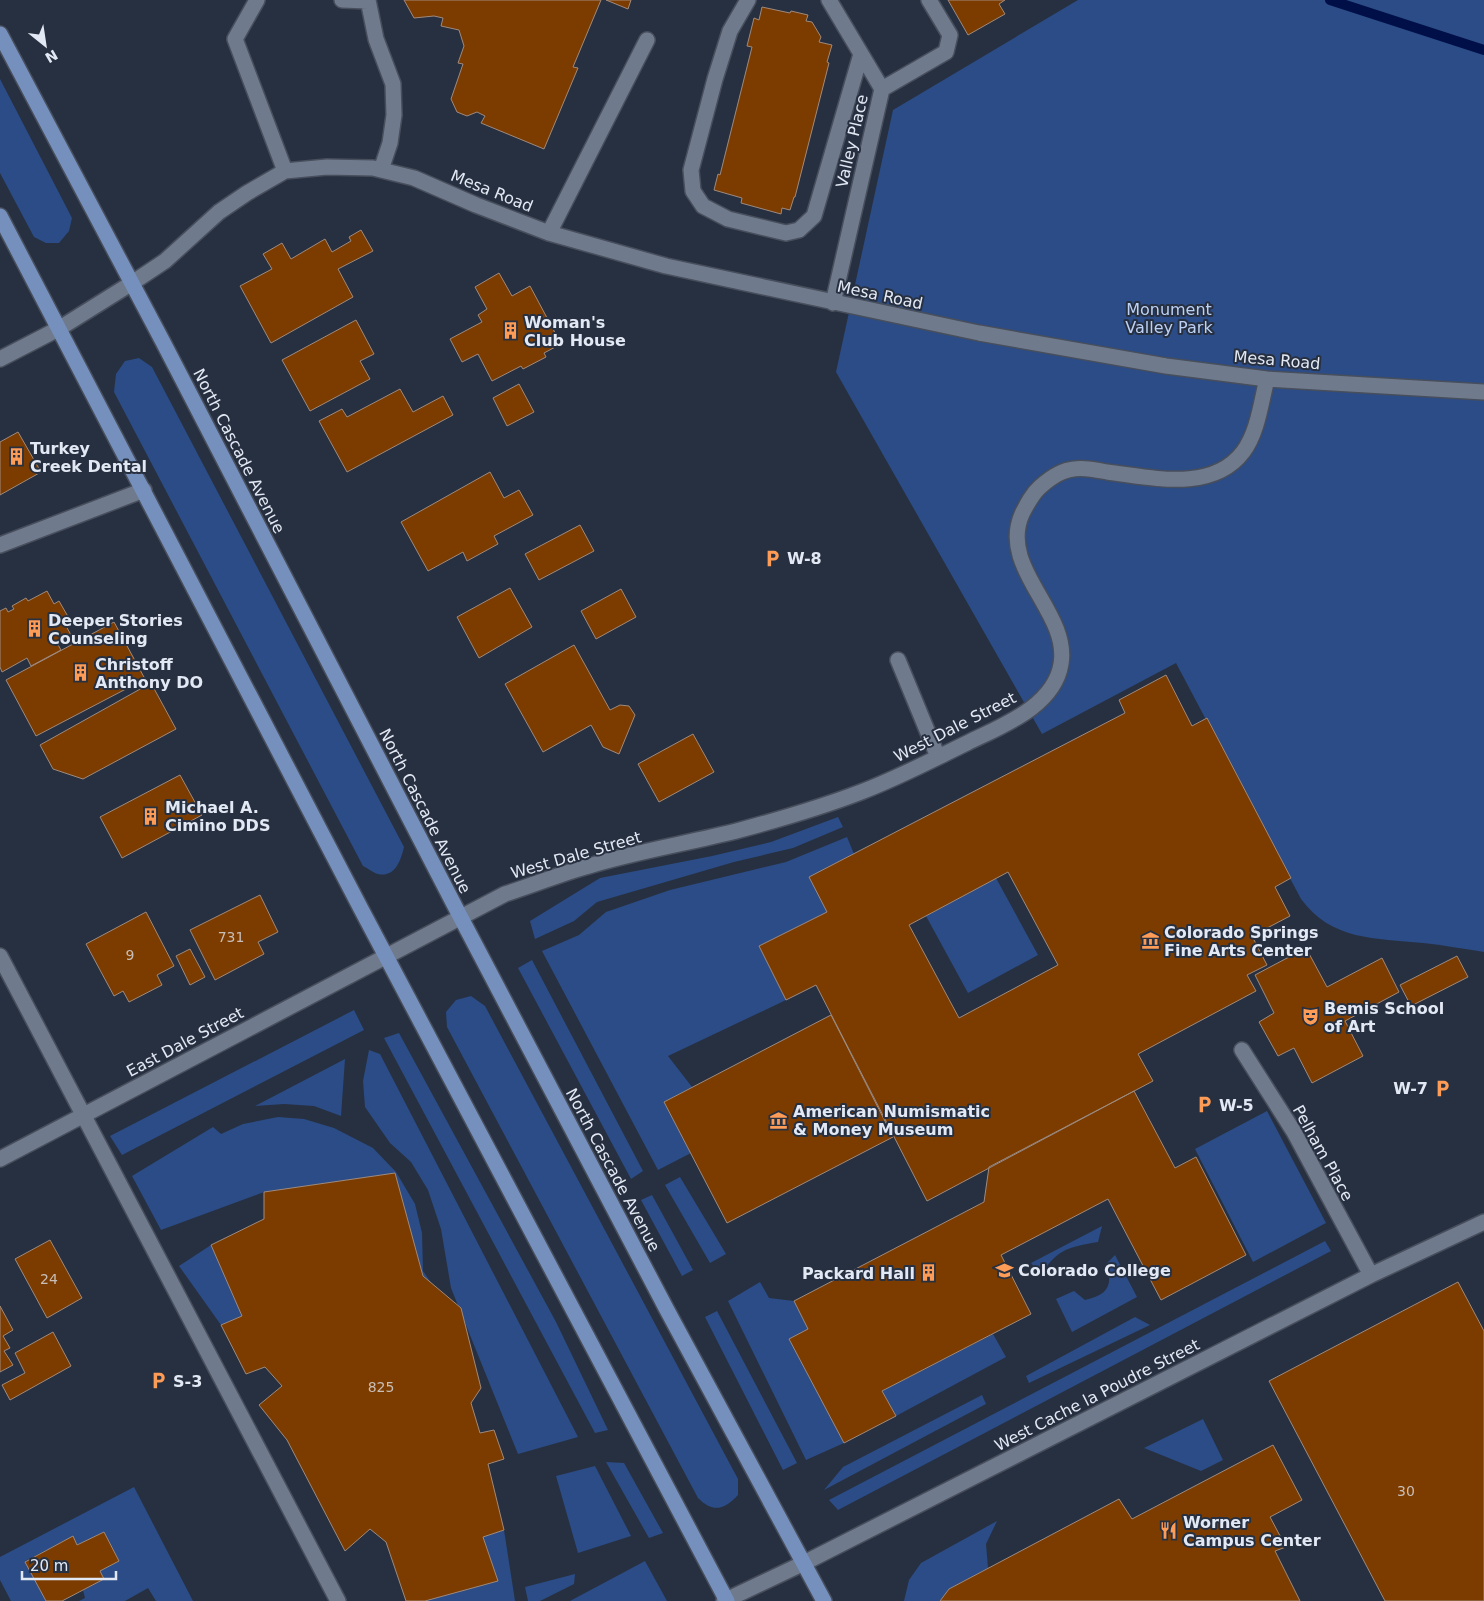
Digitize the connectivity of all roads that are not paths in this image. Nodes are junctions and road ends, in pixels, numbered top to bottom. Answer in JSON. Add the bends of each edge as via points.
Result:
{"nodes":[{"id":1,"x":258,"y":0,"type":"edge"},
{"id":2,"x":342,"y":0,"type":"edge"},
{"id":3,"x":368,"y":0,"type":"edge"},
{"id":4,"x":748,"y":0,"type":"edge"},
{"id":5,"x":829,"y":0,"type":"edge"},
{"id":6,"x":929,"y":0,"type":"edge"},
{"id":7,"x":0,"y":34,"type":"edge"},
{"id":8,"x":647,"y":40,"type":"dead end"},
{"id":9,"x":861,"y":54,"type":"junction"},
{"id":10,"x":882,"y":89,"type":"junction"},
{"id":11,"x":381,"y":170,"type":"junction"},
{"id":12,"x":284,"y":171,"type":"junction"},
{"id":13,"x":0,"y":216,"type":"edge"},
{"id":14,"x":550,"y":233,"type":"junction"},
{"id":15,"x":132,"y":284,"type":"junction"},
{"id":16,"x":833,"y":303,"type":"junction"},
{"id":17,"x":60,"y":328,"type":"junction"},
{"id":18,"x":0,"y":359,"type":"edge"},
{"id":19,"x":1267,"y":379,"type":"junction"},
{"id":20,"x":1484,"y":392,"type":"edge"},
{"id":21,"x":144,"y":490,"type":"junction"},
{"id":22,"x":0,"y":546,"type":"edge"},
{"id":23,"x":898,"y":660,"type":"dead end"},
{"id":24,"x":938,"y":757,"type":"junction"},
{"id":25,"x":460,"y":916,"type":"junction"},
{"id":26,"x":0,"y":956,"type":"edge"},
{"id":27,"x":386,"y":956,"type":"junction"},
{"id":28,"x":1242,"y":1050,"type":"dead end"},
{"id":29,"x":84,"y":1115,"type":"junction"},
{"id":30,"x":0,"y":1159,"type":"edge"},
{"id":31,"x":1484,"y":1222,"type":"edge"},
{"id":32,"x":1371,"y":1275,"type":"junction"},
{"id":33,"x":804,"y":1563,"type":"junction"},
{"id":34,"x":338,"y":1601,"type":"edge"},
{"id":35,"x":725,"y":1601,"type":"edge"},
{"id":36,"x":824,"y":1601,"type":"edge"}],
"edges":[{"from":1,"to":12,"type":"street","via":[[236,39]]},
{"from":2,"to":3,"type":"street"},
{"from":3,"to":11,"type":"street","via":[[376,39],[393,84],[394,115],[390,143]]},
{"from":4,"to":9,"type":"street","via":[[730,31],[692,170],[693,191],[703,206],[728,219],[786,233],[799,230],[814,216]]},
{"from":5,"to":9,"type":"street","name":"Valley Place"},
{"from":6,"to":10,"type":"street","via":[[950,36],[946,52]]},
{"from":7,"to":15,"type":"main road","name":"North Cascade Avenue"},
{"from":8,"to":14,"type":"street"},
{"from":9,"to":10,"type":"street","name":"Valley Place"},
{"from":10,"to":16,"type":"street","name":"Valley Place"},
{"from":11,"to":12,"type":"street","name":"Mesa Road","via":[[327,167]]},
{"from":11,"to":14,"type":"street","name":"Mesa Road","via":[[414,178]]},
{"from":12,"to":15,"type":"street","via":[[219,212],[165,261]]},
{"from":13,"to":17,"type":"main road"},
{"from":14,"to":16,"type":"street","name":"Mesa Road","via":[[666,266]]},
{"from":15,"to":17,"type":"street"},
{"from":15,"to":25,"type":"main road","name":"North Cascade Avenue"},
{"from":16,"to":19,"type":"street","name":"Mesa Road","via":[[1166,366]]},
{"from":17,"to":18,"type":"street"},
{"from":17,"to":21,"type":"main road"},
{"from":19,"to":20,"type":"street","name":"Mesa Road"},
{"from":19,"to":24,"type":"street","name":"West Dale Street","via":[[1253,434],[1243,452],[1220,471],[1180,479],[1074,469],[1054,476],[1038,488],[1020,520],[1018,554],[1060,642],[1061,664],[1055,681],[1042,699],[1024,713]]},
{"from":21,"to":22,"type":"street"},
{"from":21,"to":27,"type":"main road"},
{"from":23,"to":24,"type":"street"},
{"from":24,"to":25,"type":"street","name":"West Dale Street","via":[[861,792],[807,810],[740,830],[590,866],[505,894]]},
{"from":25,"to":27,"type":"street","name":"West Dale Street"},
{"from":25,"to":33,"type":"main road","name":"North Cascade Avenue"},
{"from":26,"to":29,"type":"street"},
{"from":27,"to":29,"type":"street","name":"East Dale Street"},
{"from":27,"to":35,"type":"main road"},
{"from":28,"to":32,"type":"street","name":"Pelham Place","via":[[1294,1132]]},
{"from":29,"to":30,"type":"street","name":"East Dale Street"},
{"from":29,"to":34,"type":"street"},
{"from":31,"to":32,"type":"street","name":"West Cache la Poudre Street"},
{"from":32,"to":33,"type":"street","name":"West Cache la Poudre Street"},
{"from":33,"to":35,"type":"street","name":"West Cache la Poudre Street"},
{"from":33,"to":36,"type":"main road","name":"North Cascade Avenue"}]}
